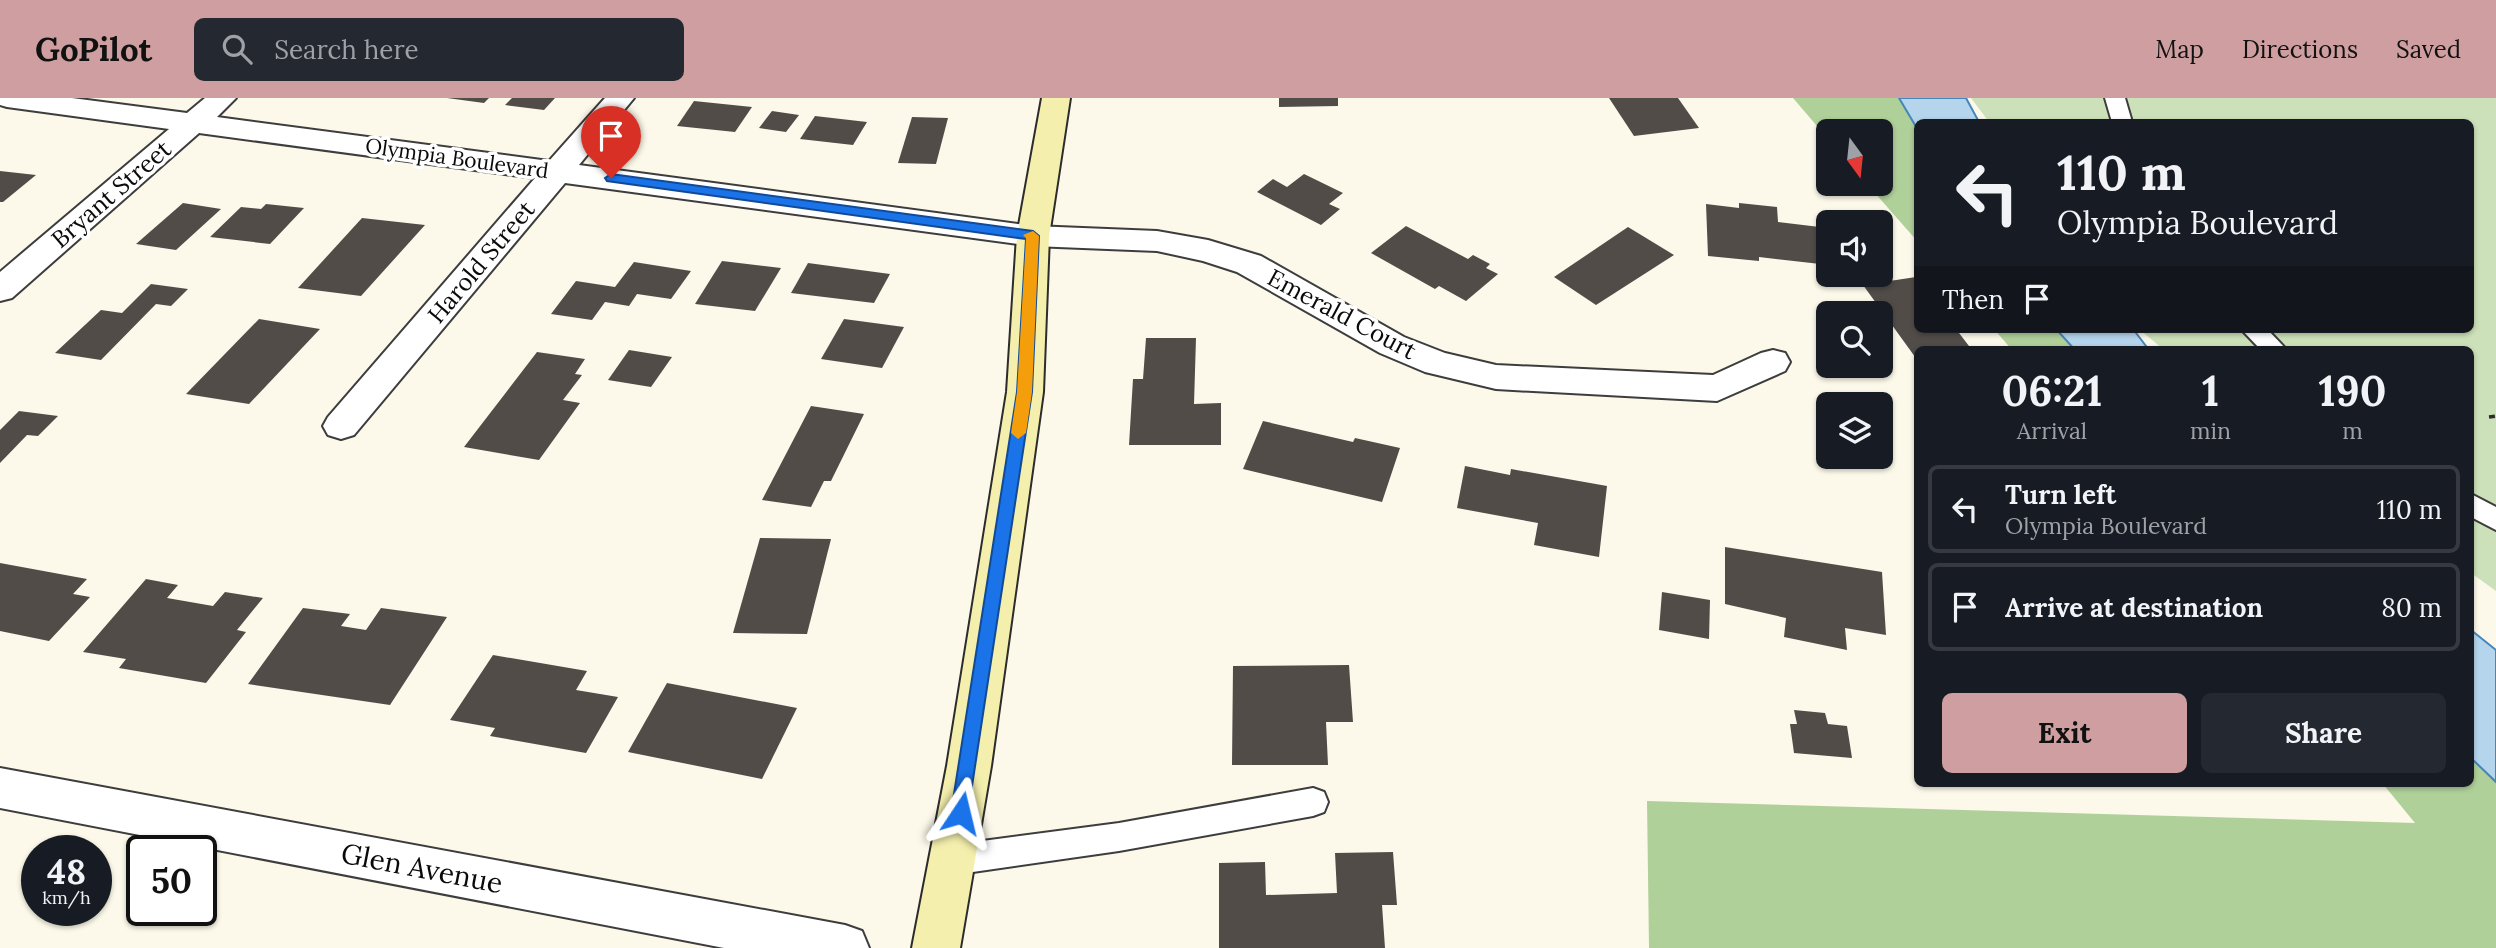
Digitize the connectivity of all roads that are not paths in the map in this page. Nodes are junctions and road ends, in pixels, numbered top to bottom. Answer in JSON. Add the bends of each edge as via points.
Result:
{"nodes":[{"id":1,"x":6,"y":98,"type":"edge"},
{"id":2,"x":222,"y":98,"type":"edge"},
{"id":3,"x":620,"y":98,"type":"edge"},
{"id":4,"x":1056,"y":98,"type":"edge"},
{"id":5,"x":2115,"y":98,"type":"edge"},
{"id":6,"x":2121,"y":119,"type":"edge"},
{"id":7,"x":194,"y":122,"type":"junction"},
{"id":8,"x":559,"y":171,"type":"junction"},
{"id":9,"x":1033,"y":236,"type":"junction"},
{"id":10,"x":0,"y":290,"type":"edge"},
{"id":11,"x":2257,"y":333,"type":"edge"},
{"id":12,"x":2271,"y":346,"type":"edge"},
{"id":13,"x":1773,"y":362,"type":"dead end"},
{"id":14,"x":341,"y":426,"type":"dead end"},
{"id":15,"x":2474,"y":506,"type":"edge"},
{"id":16,"x":2496,"y":520,"type":"edge"},
{"id":17,"x":0,"y":788,"type":"edge"},
{"id":18,"x":1313,"y":802,"type":"dead end"},
{"id":19,"x":952,"y":859,"type":"junction"},
{"id":20,"x":845,"y":948,"type":"edge"},
{"id":21,"x":936,"y":948,"type":"edge"}],
"edges":[{"from":1,"to":7,"type":"street","name":"Olympia Boulevard"},
{"from":2,"to":7,"type":"street","name":"Bryant Street"},
{"from":3,"to":8,"type":"street","name":"Harold Street"},
{"from":4,"to":9,"type":"main road"},
{"from":5,"to":6,"type":"lane"},
{"from":7,"to":8,"type":"street","name":"Olympia Boulevard"},
{"from":7,"to":10,"type":"street","name":"Bryant Street"},
{"from":8,"to":9,"type":"street","name":"Olympia Boulevard"},
{"from":8,"to":14,"type":"street","name":"Harold Street"},
{"from":9,"to":13,"type":"street","name":"Emerald Court","via":[[1157,241],[1208,251],[1250,264],[1392,345],[1437,363],[1496,377],[1717,388]]},
{"from":9,"to":19,"type":"main road","via":[[1025,392]]},
{"from":11,"to":12,"type":"lane"},
{"from":15,"to":16,"type":"lane"},
{"from":17,"to":20,"type":"street","name":"Glen Avenue"},
{"from":18,"to":19,"type":"lane","via":[[1119,837]]},
{"from":19,"to":21,"type":"main road"}]}
